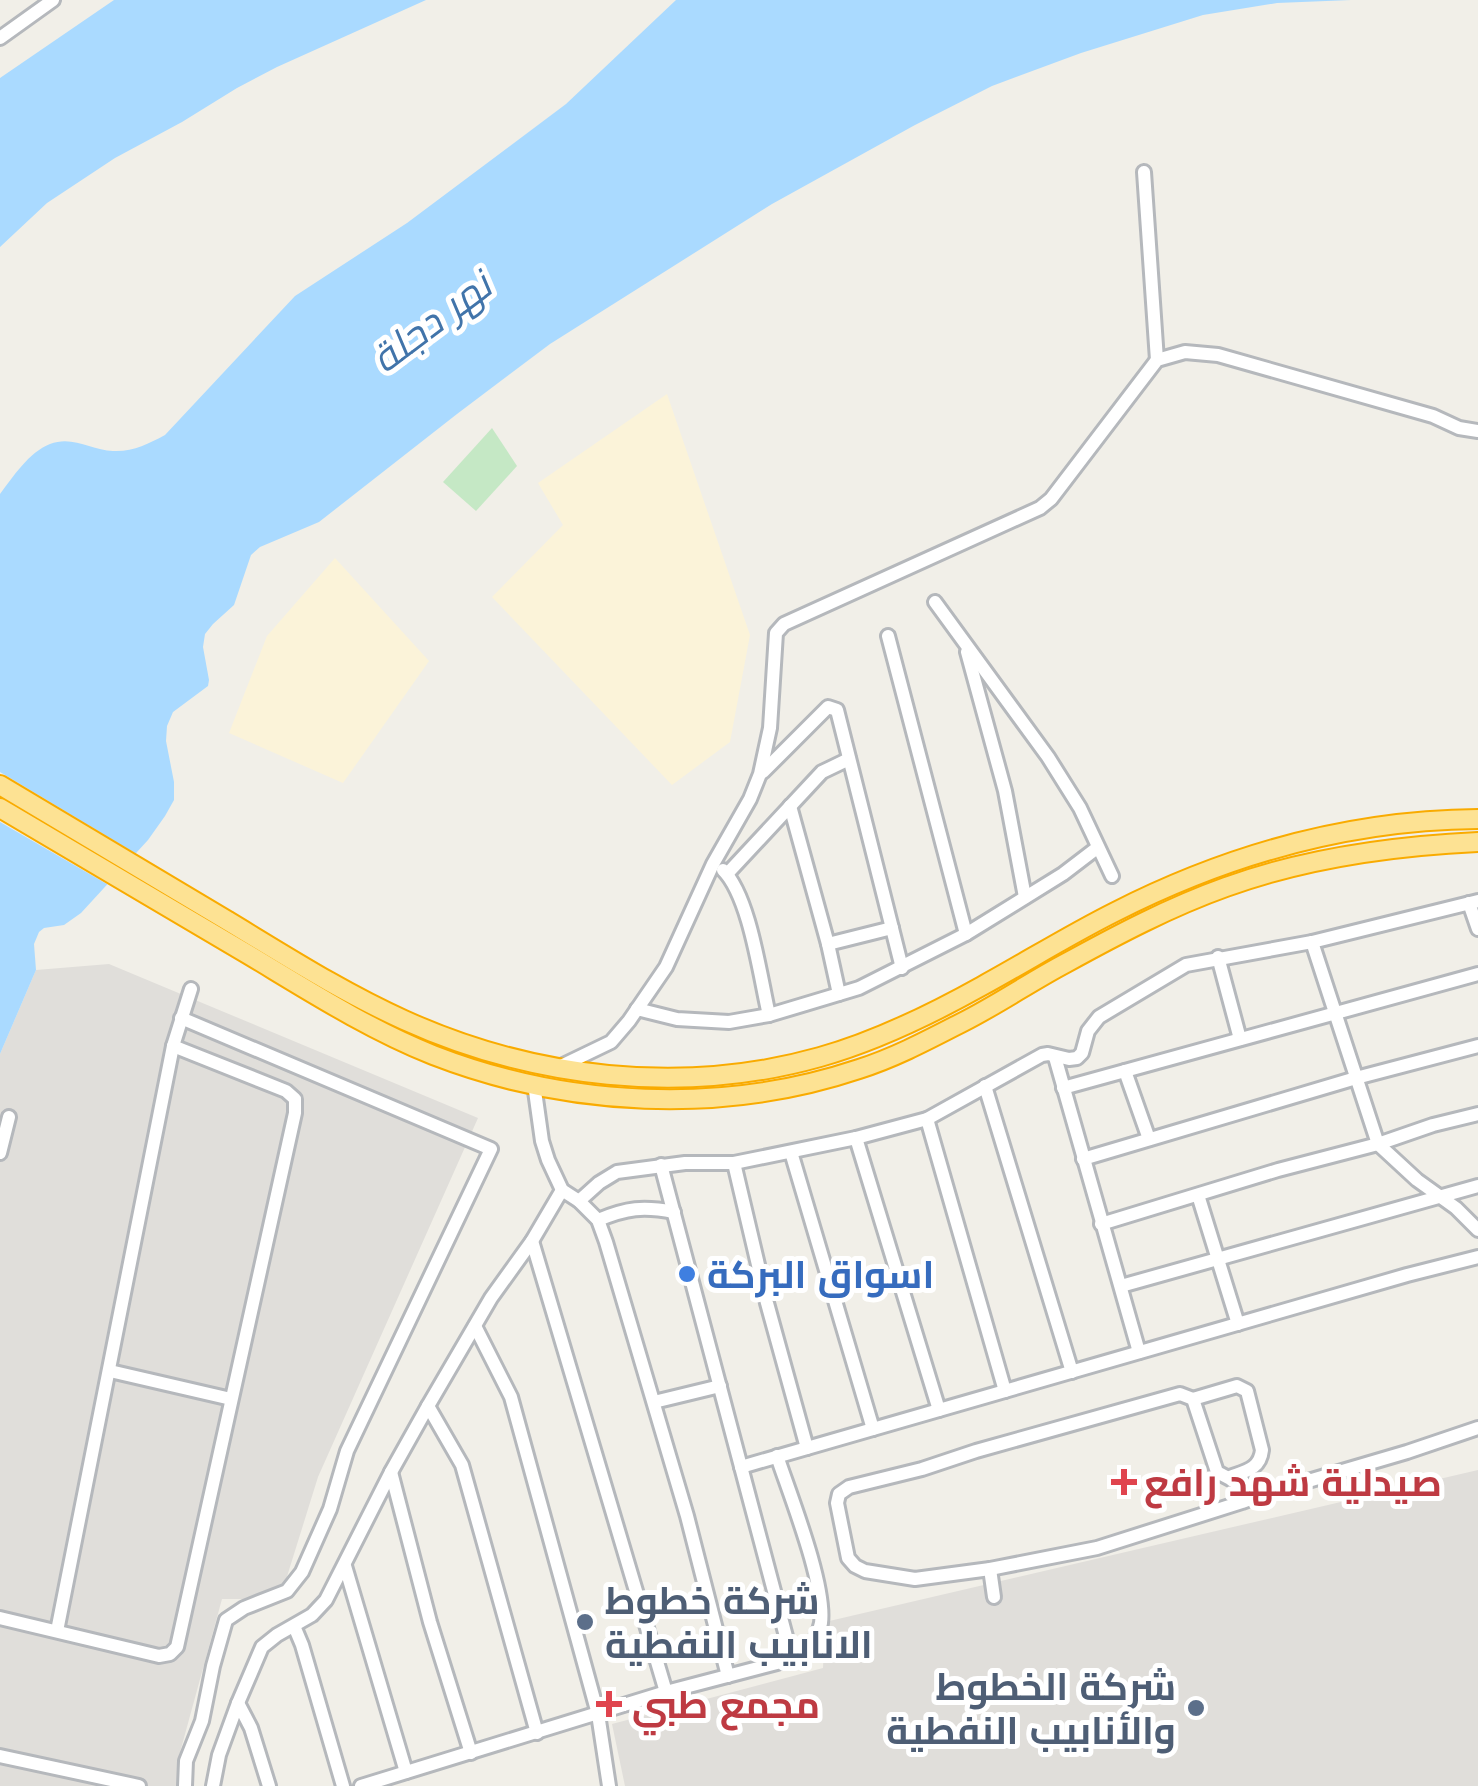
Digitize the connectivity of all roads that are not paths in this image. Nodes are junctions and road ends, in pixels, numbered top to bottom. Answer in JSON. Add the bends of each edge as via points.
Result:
{"nodes":[{"id":1,"x":54,"y":0,"type":"edge"},
{"id":2,"x":0,"y":38,"type":"edge"},
{"id":3,"x":1144,"y":172,"type":"dead end"},
{"id":4,"x":1157,"y":360,"type":"junction"},
{"id":5,"x":1478,"y":430,"type":"edge"},
{"id":6,"x":935,"y":602,"type":"dead end"},
{"id":7,"x":888,"y":636,"type":"dead end"},
{"id":8,"x":962,"y":638,"type":"junction"},
{"id":9,"x":848,"y":759,"type":"junction"},
{"id":10,"x":760,"y":774,"type":"junction"},
{"id":11,"x":0,"y":786,"type":"edge"},
{"id":12,"x":790,"y":806,"type":"junction"},
{"id":13,"x":0,"y":808,"type":"edge"},
{"id":14,"x":1478,"y":818,"type":"edge"},
{"id":15,"x":1478,"y":842,"type":"edge"},
{"id":16,"x":1097,"y":848,"type":"junction"},
{"id":17,"x":713,"y":864,"type":"junction"},
{"id":18,"x":728,"y":874,"type":"junction"},
{"id":19,"x":1112,"y":876,"type":"dead end"},
{"id":20,"x":1026,"y":897,"type":"junction"},
{"id":21,"x":1474,"y":902,"type":"edge"},
{"id":22,"x":892,"y":928,"type":"junction"},
{"id":23,"x":1478,"y":929,"type":"edge"},
{"id":24,"x":966,"y":934,"type":"junction"},
{"id":25,"x":1312,"y":942,"type":"junction"},
{"id":26,"x":828,"y":944,"type":"junction"},
{"id":27,"x":1218,"y":957,"type":"junction"},
{"id":28,"x":902,"y":968,"type":"junction"},
{"id":29,"x":1478,"y":974,"type":"edge"},
{"id":30,"x":191,"y":989,"type":"dead end"},
{"id":31,"x":838,"y":994,"type":"junction"},
{"id":32,"x":638,"y":1009,"type":"junction"},
{"id":33,"x":1336,"y":1013,"type":"junction"},
{"id":34,"x":769,"y":1015,"type":"junction"},
{"id":35,"x":181,"y":1018,"type":"junction"},
{"id":36,"x":1240,"y":1040,"type":"junction"},
{"id":37,"x":173,"y":1046,"type":"junction"},
{"id":38,"x":1478,"y":1046,"type":"edge"},
{"id":39,"x":1054,"y":1057,"type":"junction"},
{"id":40,"x":555,"y":1068,"type":"junction"},
{"id":41,"x":511,"y":1069,"type":"junction"},
{"id":42,"x":1125,"y":1071,"type":"junction"},
{"id":43,"x":1356,"y":1078,"type":"junction"},
{"id":44,"x":534,"y":1084,"type":"junction"},
{"id":45,"x":985,"y":1086,"type":"junction"},
{"id":46,"x":1062,"y":1088,"type":"junction"},
{"id":47,"x":1478,"y":1114,"type":"edge"},
{"id":48,"x":9,"y":1118,"type":"dead end"},
{"id":49,"x":927,"y":1118,"type":"junction"},
{"id":50,"x":856,"y":1138,"type":"junction"},
{"id":51,"x":1148,"y":1140,"type":"junction"},
{"id":52,"x":1378,"y":1144,"type":"junction"},
{"id":53,"x":792,"y":1152,"type":"junction"},
{"id":54,"x":0,"y":1154,"type":"edge"},
{"id":55,"x":1082,"y":1159,"type":"junction"},
{"id":56,"x":734,"y":1164,"type":"junction"},
{"id":57,"x":661,"y":1165,"type":"junction"},
{"id":58,"x":1478,"y":1186,"type":"edge"},
{"id":59,"x":562,"y":1190,"type":"junction"},
{"id":60,"x":1198,"y":1195,"type":"junction"},
{"id":61,"x":1440,"y":1196,"type":"junction"},
{"id":62,"x":580,"y":1201,"type":"junction"},
{"id":63,"x":674,"y":1212,"type":"junction"},
{"id":64,"x":598,"y":1220,"type":"junction"},
{"id":65,"x":1101,"y":1224,"type":"junction"},
{"id":66,"x":1478,"y":1230,"type":"edge"},
{"id":67,"x":532,"y":1241,"type":"junction"},
{"id":68,"x":1478,"y":1257,"type":"edge"},
{"id":69,"x":1219,"y":1258,"type":"junction"},
{"id":70,"x":1120,"y":1286,"type":"junction"},
{"id":71,"x":1238,"y":1324,"type":"junction"},
{"id":72,"x":474,"y":1326,"type":"junction"},
{"id":73,"x":1139,"y":1352,"type":"junction"},
{"id":74,"x":110,"y":1371,"type":"junction"},
{"id":75,"x":1072,"y":1372,"type":"junction"},
{"id":76,"x":720,"y":1386,"type":"junction"},
{"id":77,"x":1005,"y":1391,"type":"junction"},
{"id":78,"x":231,"y":1399,"type":"junction"},
{"id":79,"x":1193,"y":1400,"type":"junction"},
{"id":80,"x":654,"y":1402,"type":"junction"},
{"id":81,"x":428,"y":1406,"type":"junction"},
{"id":82,"x":939,"y":1410,"type":"junction"},
{"id":83,"x":1478,"y":1428,"type":"edge"},
{"id":84,"x":872,"y":1429,"type":"junction"},
{"id":85,"x":807,"y":1448,"type":"junction"},
{"id":86,"x":778,"y":1456,"type":"junction"},
{"id":87,"x":741,"y":1467,"type":"junction"},
{"id":88,"x":1256,"y":1468,"type":"junction"},
{"id":89,"x":391,"y":1472,"type":"junction"},
{"id":90,"x":1230,"y":1478,"type":"junction"},
{"id":91,"x":1264,"y":1494,"type":"junction"},
{"id":92,"x":1242,"y":1502,"type":"junction"},
{"id":93,"x":344,"y":1566,"type":"junction"},
{"id":94,"x":990,"y":1568,"type":"junction"},
{"id":95,"x":994,"y":1597,"type":"dead end"},
{"id":96,"x":0,"y":1618,"type":"edge"},
{"id":97,"x":294,"y":1626,"type":"junction"},
{"id":98,"x":57,"y":1632,"type":"junction"},
{"id":99,"x":792,"y":1659,"type":"junction"},
{"id":100,"x":728,"y":1676,"type":"junction"},
{"id":101,"x":666,"y":1692,"type":"junction"},
{"id":102,"x":238,"y":1702,"type":"junction"},
{"id":103,"x":598,"y":1714,"type":"junction"},
{"id":104,"x":537,"y":1733,"type":"junction"},
{"id":105,"x":471,"y":1753,"type":"junction"},
{"id":106,"x":0,"y":1756,"type":"edge"},
{"id":107,"x":412,"y":1770,"type":"junction"},
{"id":108,"x":606,"y":1785,"type":"edge"},
{"id":109,"x":140,"y":1786,"type":"edge"},
{"id":110,"x":185,"y":1786,"type":"edge"},
{"id":111,"x":213,"y":1786,"type":"edge"},
{"id":112,"x":269,"y":1786,"type":"edge"},
{"id":113,"x":343,"y":1786,"type":"edge"},
{"id":114,"x":361,"y":1786,"type":"edge"},
{"id":115,"x":423,"y":1786,"type":"edge"}],
"edges":[{"from":1,"to":2,"type":"street"},
{"from":3,"to":4,"type":"street"},
{"from":4,"to":5,"type":"street","via":[[1185,352],[1218,354]]},
{"from":4,"to":10,"type":"street","via":[[1040,508],[784,624],[776,633]]},
{"from":6,"to":8,"type":"street"},
{"from":7,"to":24,"type":"street"},
{"from":8,"to":16,"type":"street","via":[[1048,757]]},
{"from":8,"to":20,"type":"street","via":[[1005,791]]},
{"from":9,"to":10,"type":"street","via":[[836,710],[828,707]]},
{"from":9,"to":12,"type":"street","via":[[822,772]]},
{"from":9,"to":22,"type":"street"},
{"from":10,"to":17,"type":"street"},
{"from":11,"to":41,"type":"highway","via":[[352,994]]},
{"from":12,"to":18,"type":"street"},
{"from":12,"to":26,"type":"street"},
{"from":13,"to":41,"type":"highway","via":[[343,1011],[428,1053]]},
{"from":14,"to":40,"type":"highway","via":[[1349,830],[1229,862],[1116,911],[914,1021],[817,1058],[688,1077]]},
{"from":15,"to":44,"type":"highway","via":[[1330,859],[1229,886],[1079,956],[925,1041],[814,1082],[688,1099]]},
{"from":16,"to":19,"type":"street"},
{"from":16,"to":20,"type":"street"},
{"from":17,"to":18,"type":"street"},
{"from":17,"to":32,"type":"street","via":[[666,968]]},
{"from":18,"to":34,"type":"street","via":[[749,927]]},
{"from":20,"to":24,"type":"street"},
{"from":21,"to":23,"type":"street"},
{"from":21,"to":25,"type":"street"},
{"from":22,"to":26,"type":"street"},
{"from":22,"to":28,"type":"street"},
{"from":24,"to":28,"type":"street"},
{"from":25,"to":27,"type":"street"},
{"from":25,"to":33,"type":"street"},
{"from":26,"to":31,"type":"street"},
{"from":27,"to":36,"type":"street"},
{"from":27,"to":39,"type":"street","via":[[1186,964],[1099,1017],[1077,1058]]},
{"from":28,"to":31,"type":"street"},
{"from":29,"to":33,"type":"street"},
{"from":30,"to":35,"type":"street"},
{"from":31,"to":34,"type":"street"},
{"from":32,"to":34,"type":"street","via":[[707,1022]]},
{"from":32,"to":40,"type":"street","via":[[611,1042]]},
{"from":33,"to":36,"type":"street"},
{"from":33,"to":43,"type":"street"},
{"from":35,"to":37,"type":"street"},
{"from":35,"to":110,"type":"street","via":[[491,1149],[347,1450],[302,1572],[287,1591],[226,1620],[186,1761]]},
{"from":36,"to":42,"type":"street"},
{"from":37,"to":74,"type":"street"},
{"from":37,"to":78,"type":"street","via":[[295,1100]]},
{"from":38,"to":43,"type":"street"},
{"from":39,"to":45,"type":"street","via":[[1042,1055]]},
{"from":39,"to":46,"type":"street"},
{"from":40,"to":41,"type":"highway"},
{"from":41,"to":44,"type":"highway"},
{"from":42,"to":46,"type":"street"},
{"from":42,"to":51,"type":"street"},
{"from":43,"to":51,"type":"street"},
{"from":43,"to":52,"type":"street"},
{"from":44,"to":59,"type":"street","via":[[542,1141]]},
{"from":45,"to":49,"type":"street"},
{"from":45,"to":75,"type":"street"},
{"from":46,"to":55,"type":"street"},
{"from":47,"to":52,"type":"street"},
{"from":48,"to":54,"type":"street"},
{"from":49,"to":50,"type":"street"},
{"from":49,"to":77,"type":"street"},
{"from":50,"to":53,"type":"street"},
{"from":50,"to":82,"type":"street"},
{"from":51,"to":55,"type":"street"},
{"from":52,"to":60,"type":"street"},
{"from":52,"to":61,"type":"street"},
{"from":53,"to":56,"type":"street"},
{"from":53,"to":84,"type":"street"},
{"from":55,"to":65,"type":"street"},
{"from":56,"to":57,"type":"street"},
{"from":56,"to":85,"type":"street"},
{"from":57,"to":62,"type":"street","via":[[617,1172]]},
{"from":57,"to":63,"type":"street"},
{"from":58,"to":61,"type":"street"},
{"from":59,"to":62,"type":"street"},
{"from":59,"to":67,"type":"street"},
{"from":60,"to":65,"type":"street"},
{"from":60,"to":69,"type":"street"},
{"from":61,"to":66,"type":"street"},
{"from":61,"to":69,"type":"street"},
{"from":62,"to":64,"type":"street"},
{"from":63,"to":64,"type":"street","via":[[638,1208]]},
{"from":63,"to":76,"type":"street"},
{"from":64,"to":80,"type":"street"},
{"from":65,"to":70,"type":"street"},
{"from":67,"to":72,"type":"street"},
{"from":67,"to":101,"type":"street"},
{"from":68,"to":71,"type":"street"},
{"from":69,"to":70,"type":"street"},
{"from":69,"to":71,"type":"street"},
{"from":70,"to":73,"type":"street"},
{"from":71,"to":73,"type":"street"},
{"from":72,"to":81,"type":"street"},
{"from":72,"to":103,"type":"street","via":[[510,1397]]},
{"from":73,"to":75,"type":"street"},
{"from":74,"to":78,"type":"street"},
{"from":74,"to":98,"type":"street"},
{"from":75,"to":77,"type":"street"},
{"from":76,"to":80,"type":"street"},
{"from":76,"to":87,"type":"street"},
{"from":77,"to":82,"type":"street"},
{"from":78,"to":98,"type":"street","via":[[177,1647],[159,1656]]},
{"from":79,"to":88,"type":"street","via":[[1237,1386],[1247,1391],[1262,1450]]},
{"from":79,"to":90,"type":"street","via":[[1218,1472]]},
{"from":79,"to":94,"type":"street","via":[[1180,1394],[838,1494],[847,1552],[860,1569],[915,1579]]},
{"from":80,"to":100,"type":"street"},
{"from":81,"to":89,"type":"street"},
{"from":81,"to":104,"type":"street","via":[[462,1464]]},
{"from":82,"to":84,"type":"street"},
{"from":83,"to":91,"type":"street"},
{"from":84,"to":85,"type":"street"},
{"from":85,"to":86,"type":"street"},
{"from":86,"to":87,"type":"street"},
{"from":86,"to":99,"type":"street","via":[[821,1601],[816,1640],[809,1652]]},
{"from":87,"to":99,"type":"street"},
{"from":88,"to":90,"type":"street"},
{"from":88,"to":91,"type":"street"},
{"from":89,"to":93,"type":"street"},
{"from":89,"to":105,"type":"street"},
{"from":90,"to":92,"type":"street"},
{"from":91,"to":92,"type":"street"},
{"from":92,"to":94,"type":"street","via":[[1097,1548]]},
{"from":93,"to":97,"type":"street","via":[[326,1600]]},
{"from":93,"to":107,"type":"street"},
{"from":94,"to":95,"type":"street"},
{"from":96,"to":98,"type":"street"},
{"from":97,"to":102,"type":"street","via":[[262,1648]]},
{"from":97,"to":113,"type":"street"},
{"from":99,"to":100,"type":"street"},
{"from":100,"to":101,"type":"street"},
{"from":101,"to":103,"type":"street"},
{"from":102,"to":111,"type":"street"},
{"from":102,"to":112,"type":"street"},
{"from":103,"to":104,"type":"street"},
{"from":103,"to":108,"type":"street"},
{"from":104,"to":105,"type":"street"},
{"from":105,"to":107,"type":"street"},
{"from":106,"to":109,"type":"street"},
{"from":107,"to":114,"type":"street"},
{"from":107,"to":115,"type":"street"}]}
